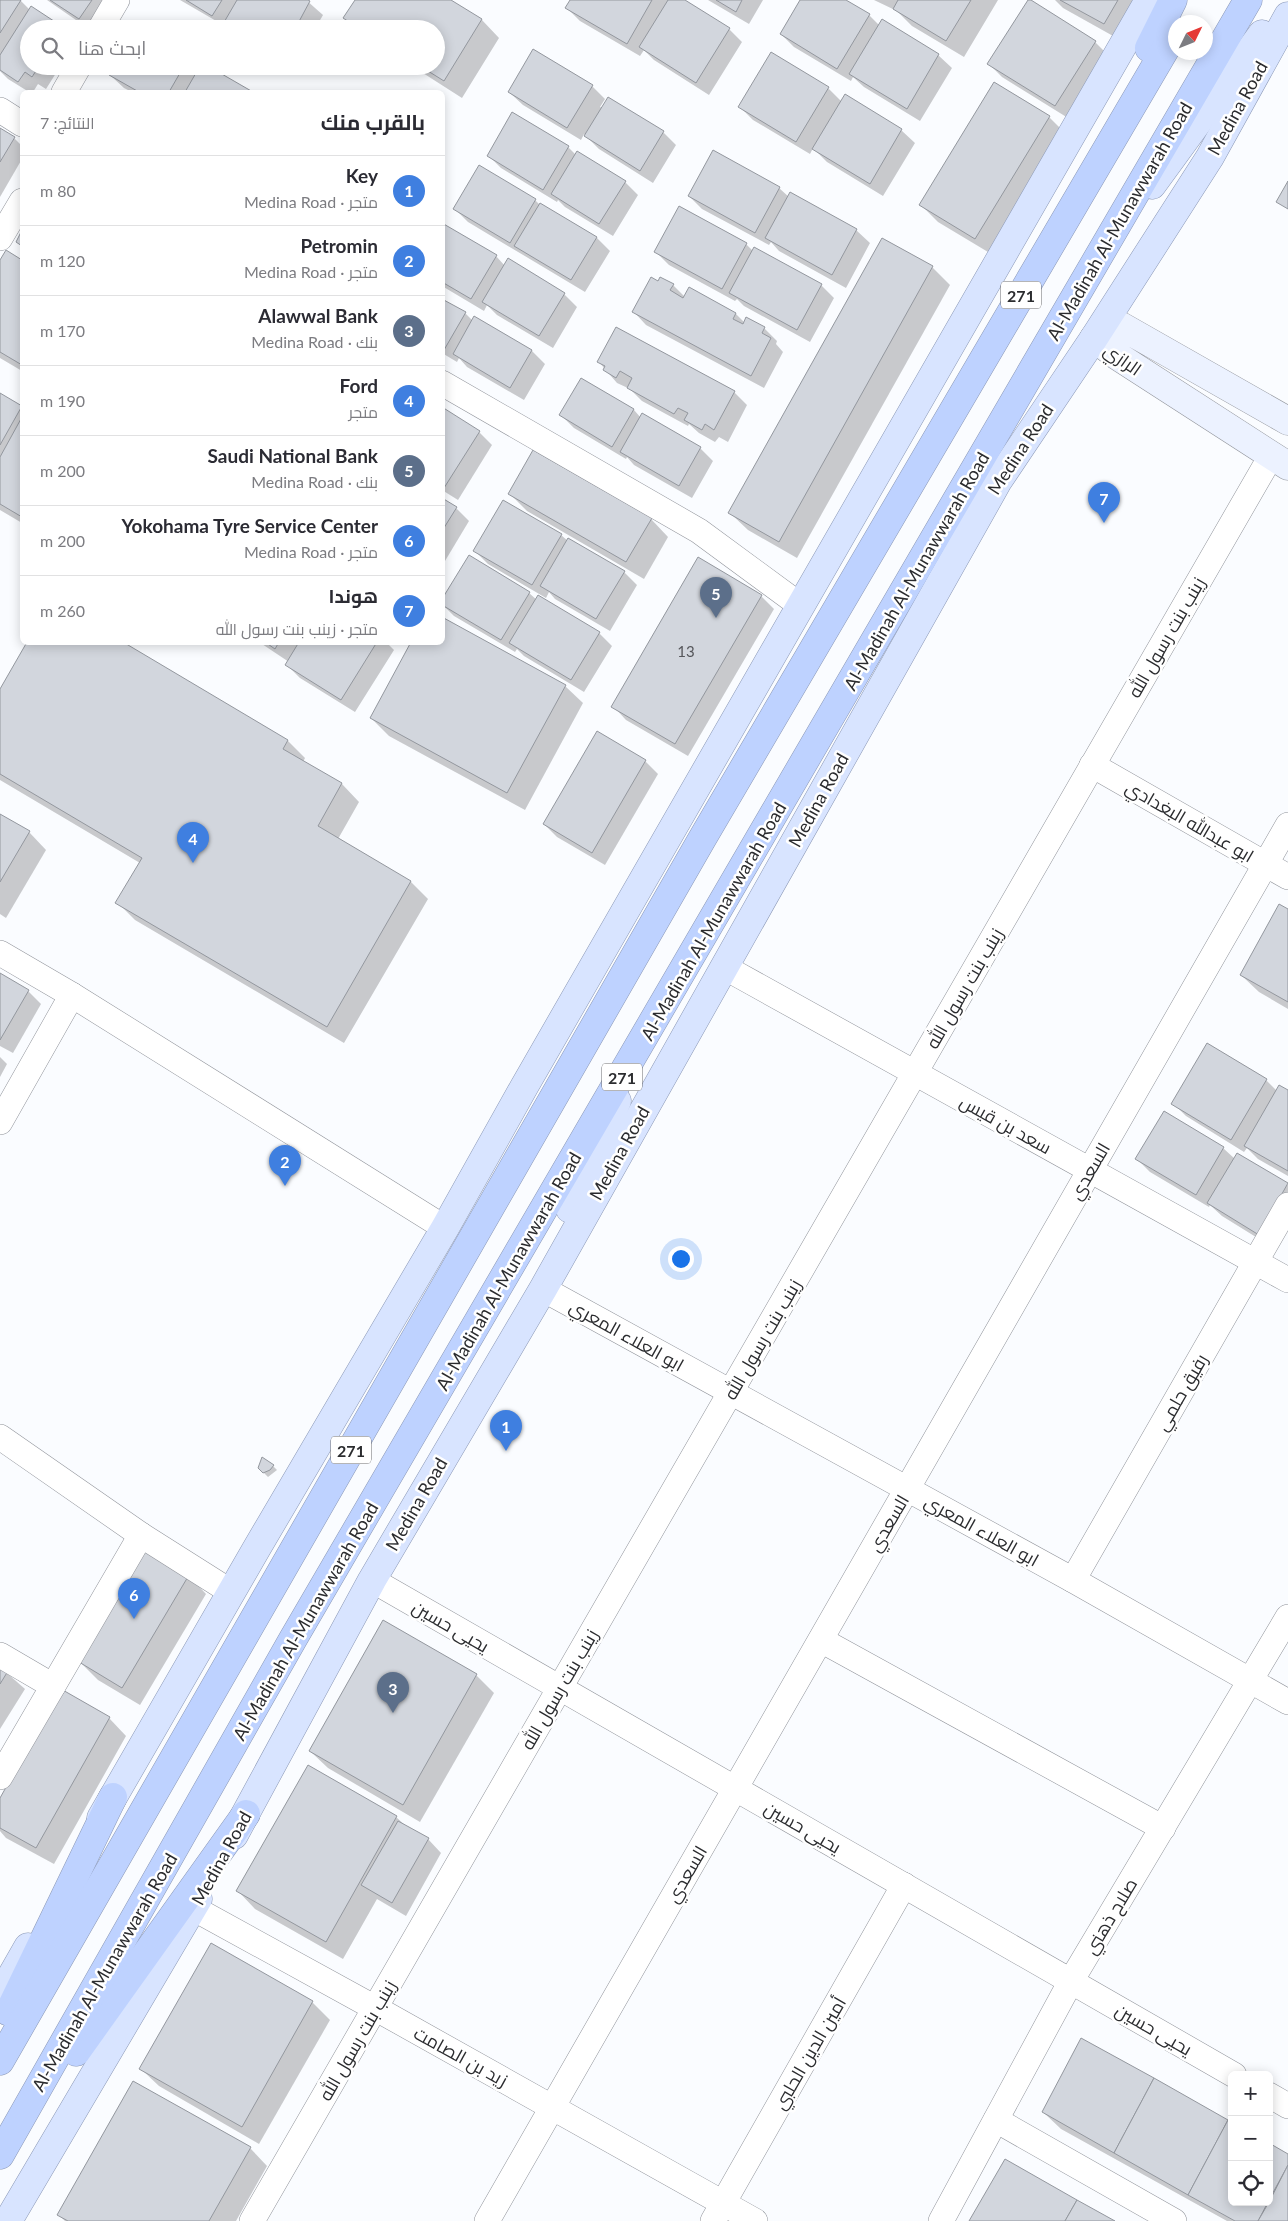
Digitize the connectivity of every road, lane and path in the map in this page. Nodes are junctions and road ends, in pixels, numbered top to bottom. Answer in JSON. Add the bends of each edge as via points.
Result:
{"nodes":[{"id":1,"x":117,"y":0,"type":"edge"},
{"id":2,"x":1149,"y":0,"type":"edge"},
{"id":3,"x":1173,"y":0,"type":"edge"},
{"id":4,"x":1194,"y":0,"type":"edge"},
{"id":5,"x":1248,"y":0,"type":"edge"},
{"id":6,"x":1286,"y":0,"type":"edge"},
{"id":7,"x":1185,"y":15,"type":"edge"},
{"id":8,"x":1288,"y":16,"type":"edge"},
{"id":9,"x":105,"y":20,"type":"edge"},
{"id":10,"x":1168,"y":45,"type":"edge"},
{"id":11,"x":74,"y":75,"type":"edge"},
{"id":12,"x":65,"y":90,"type":"edge"},
{"id":13,"x":0,"y":110,"type":"edge"},
{"id":14,"x":20,"y":123,"type":"edge"},
{"id":15,"x":20,"y":204,"type":"edge"},
{"id":16,"x":1060,"y":229,"type":"junction"},
{"id":17,"x":0,"y":238,"type":"edge"},
{"id":18,"x":1094,"y":266,"type":"junction"},
{"id":19,"x":1094,"y":338,"type":"junction"},
{"id":20,"x":445,"y":385,"type":"edge"},
{"id":21,"x":1288,"y":421,"type":"edge"},
{"id":22,"x":1279,"y":461,"type":"edge"},
{"id":23,"x":801,"y":606,"type":"junction"},
{"id":24,"x":798,"y":675,"type":"junction"},
{"id":25,"x":1092,"y":765,"type":"junction"},
{"id":26,"x":1288,"y":825,"type":"edge"},
{"id":27,"x":1266,"y":864,"type":"junction"},
{"id":28,"x":1288,"y":877,"type":"edge"},
{"id":29,"x":0,"y":953,"type":"edge"},
{"id":30,"x":724,"y":967,"type":"junction"},
{"id":31,"x":72,"y":995,"type":"junction"},
{"id":32,"x":646,"y":1036,"type":"junction"},
{"id":33,"x":915,"y":1073,"type":"junction"},
{"id":34,"x":524,"y":1087,"type":"junction"},
{"id":35,"x":0,"y":1122,"type":"edge"},
{"id":36,"x":1090,"y":1170,"type":"junction"},
{"id":37,"x":1288,"y":1205,"type":"edge"},
{"id":38,"x":444,"y":1228,"type":"junction"},
{"id":39,"x":1255,"y":1262,"type":"junction"},
{"id":40,"x":1288,"y":1280,"type":"edge"},
{"id":41,"x":542,"y":1289,"type":"junction"},
{"id":42,"x":516,"y":1331,"type":"junction"},
{"id":43,"x":731,"y":1392,"type":"junction"},
{"id":44,"x":0,"y":1437,"type":"edge"},
{"id":45,"x":907,"y":1489,"type":"junction"},
{"id":46,"x":141,"y":1535,"type":"junction"},
{"id":47,"x":372,"y":1580,"type":"junction"},
{"id":48,"x":1073,"y":1580,"type":"junction"},
{"id":49,"x":231,"y":1592,"type":"junction"},
{"id":50,"x":1288,"y":1617,"type":"edge"},
{"id":51,"x":821,"y":1640,"type":"junction"},
{"id":52,"x":0,"y":1655,"type":"edge"},
{"id":53,"x":1250,"y":1680,"type":"junction"},
{"id":54,"x":53,"y":1686,"type":"junction"},
{"id":55,"x":560,"y":1688,"type":"junction"},
{"id":56,"x":1288,"y":1702,"type":"edge"},
{"id":57,"x":0,"y":1777,"type":"edge"},
{"id":58,"x":735,"y":1788,"type":"junction"},
{"id":59,"x":113,"y":1797,"type":"junction"},
{"id":60,"x":246,"y":1814,"type":"junction"},
{"id":61,"x":1162,"y":1828,"type":"junction"},
{"id":62,"x":904,"y":1885,"type":"junction"},
{"id":63,"x":193,"y":1908,"type":"junction"},
{"id":64,"x":1071,"y":1981,"type":"junction"},
{"id":65,"x":0,"y":1996,"type":"edge"},
{"id":66,"x":375,"y":2008,"type":"junction"},
{"id":67,"x":0,"y":2030,"type":"edge"},
{"id":68,"x":0,"y":2061,"type":"edge"},
{"id":69,"x":1228,"y":2072,"type":"edge"},
{"id":70,"x":1273,"y":2097,"type":"edge"},
{"id":71,"x":1288,"y":2106,"type":"edge"},
{"id":72,"x":552,"y":2108,"type":"junction"},
{"id":73,"x":996,"y":2120,"type":"junction"},
{"id":74,"x":0,"y":2157,"type":"edge"},
{"id":75,"x":721,"y":2210,"type":"edge"},
{"id":76,"x":9,"y":2221,"type":"edge"},
{"id":77,"x":252,"y":2221,"type":"edge"},
{"id":78,"x":487,"y":2221,"type":"edge"},
{"id":79,"x":755,"y":2221,"type":"edge"},
{"id":80,"x":941,"y":2221,"type":"edge"},
{"id":81,"x":1174,"y":2221,"type":"edge"}],
"edges":[{"from":1,"to":9,"type":"street"},
{"from":2,"to":23,"type":"main road"},
{"from":3,"to":16,"type":"highway"},
{"from":4,"to":7,"type":"highway"},
{"from":5,"to":18,"type":"highway","name":"Al-Madinah Al-Munawwarah Road","number":"271"},
{"from":6,"to":18,"type":"main road"},
{"from":8,"to":19,"type":"main road","name":"Medina Road","via":[[1210,157]]},
{"from":10,"to":16,"type":"highway","number":"271"},
{"from":11,"to":12,"type":"street"},
{"from":13,"to":14,"type":"street"},
{"from":15,"to":17,"type":"street"},
{"from":16,"to":24,"type":"highway","number":"271"},
{"from":18,"to":32,"type":"highway","name":"Al-Madinah Al-Munawwarah Road","number":"271"},
{"from":19,"to":21,"type":"street","name":"الرازي","via":[[1121,326]]},
{"from":19,"to":22,"type":"street","name":"الرازي"},
{"from":19,"to":30,"type":"main road","name":"Medina Road","via":[[998,481]]},
{"from":20,"to":23,"type":"street","via":[[699,531]]},
{"from":22,"to":25,"type":"street","name":"زينب بنت رسول الله"},
{"from":23,"to":34,"type":"main road"},
{"from":24,"to":34,"type":"main road"},
{"from":24,"to":68,"type":"highway","number":"271"},
{"from":25,"to":27,"type":"street","name":"ابو عبدالله البغدادي"},
{"from":25,"to":33,"type":"street","name":"زينب بنت رسول الله"},
{"from":26,"to":27,"type":"street","name":"السعدي"},
{"from":27,"to":28,"type":"street","name":"ابو عبدالله البغدادي"},
{"from":27,"to":36,"type":"street","name":"السعدي"},
{"from":29,"to":31,"type":"street"},
{"from":30,"to":33,"type":"street","name":"سعد بن قيس"},
{"from":30,"to":41,"type":"main road","name":"Medina Road"},
{"from":31,"to":35,"type":"street"},
{"from":31,"to":38,"type":"street"},
{"from":32,"to":42,"type":"main road"},
{"from":32,"to":74,"type":"highway","name":"Al-Madinah Al-Munawwarah Road","number":"271","via":[[293,1639]]},
{"from":33,"to":36,"type":"street","name":"سعد بن قيس"},
{"from":33,"to":43,"type":"street","name":"زينب بنت رسول الله"},
{"from":34,"to":38,"type":"main road"},
{"from":36,"to":39,"type":"street","name":"سعد بن قيس"},
{"from":36,"to":45,"type":"street","name":"السعدي"},
{"from":37,"to":39,"type":"street","name":"رفيق حلمي"},
{"from":38,"to":49,"type":"main road"},
{"from":39,"to":40,"type":"street","name":"سعد بن قيس"},
{"from":39,"to":48,"type":"street","name":"رفيق حلمي"},
{"from":41,"to":42,"type":"main road","name":"Medina Road"},
{"from":41,"to":43,"type":"street","name":"ابو العلاء المعري"},
{"from":42,"to":47,"type":"main road","name":"Medina Road"},
{"from":43,"to":45,"type":"street","name":"ابو العلاء المعري"},
{"from":43,"to":55,"type":"street","name":"زينب بنت رسول الله"},
{"from":44,"to":46,"type":"street"},
{"from":45,"to":48,"type":"street","name":"ابو العلاء المعري"},
{"from":45,"to":51,"type":"street","name":"السعدي"},
{"from":46,"to":49,"type":"street"},
{"from":46,"to":54,"type":"street"},
{"from":47,"to":55,"type":"street","name":"يحيى حسين"},
{"from":47,"to":60,"type":"main road","name":"Medina Road"},
{"from":48,"to":53,"type":"street","name":"ابو العلاء المعري"},
{"from":49,"to":59,"type":"main road"},
{"from":50,"to":53,"type":"street","name":"صلاح ذهني"},
{"from":51,"to":58,"type":"street","name":"السعدي"},
{"from":51,"to":61,"type":"street"},
{"from":52,"to":54,"type":"street"},
{"from":53,"to":56,"type":"street","name":"ابو العلاء المعري"},
{"from":53,"to":61,"type":"street","name":"صلاح ذهني"},
{"from":54,"to":57,"type":"street"},
{"from":55,"to":58,"type":"street","name":"يحيى حسين"},
{"from":55,"to":66,"type":"street","name":"زينب بنت رسول الله"},
{"from":58,"to":62,"type":"street","name":"يحيى حسين"},
{"from":58,"to":72,"type":"street","name":"السعدي"},
{"from":59,"to":65,"type":"main road"},
{"from":59,"to":67,"type":"highway"},
{"from":60,"to":63,"type":"main road","name":"Medina Road"},
{"from":60,"to":74,"type":"highway"},
{"from":61,"to":64,"type":"street","name":"صلاح ذهني"},
{"from":62,"to":64,"type":"street","name":"يحيى حسين"},
{"from":62,"to":75,"type":"street","name":"أمين الدين الحلبي"},
{"from":63,"to":66,"type":"street","name":"زيد بن الصامت"},
{"from":63,"to":76,"type":"main road","name":"Medina Road"},
{"from":64,"to":69,"type":"street","name":"يحيى حسين"},
{"from":64,"to":73,"type":"street","name":"صلاح ذهني"},
{"from":66,"to":72,"type":"street","name":"زيد بن الصامت"},
{"from":66,"to":77,"type":"street","name":"زينب بنت رسول الله"},
{"from":70,"to":71,"type":"street"},
{"from":72,"to":75,"type":"street","name":"زيد بن الصامت"},
{"from":72,"to":78,"type":"street","name":"السعدي"},
{"from":73,"to":80,"type":"street","name":"صلاح ذهني"},
{"from":73,"to":81,"type":"street"},
{"from":75,"to":79,"type":"street","name":"زيد بن الصامت"}]}
